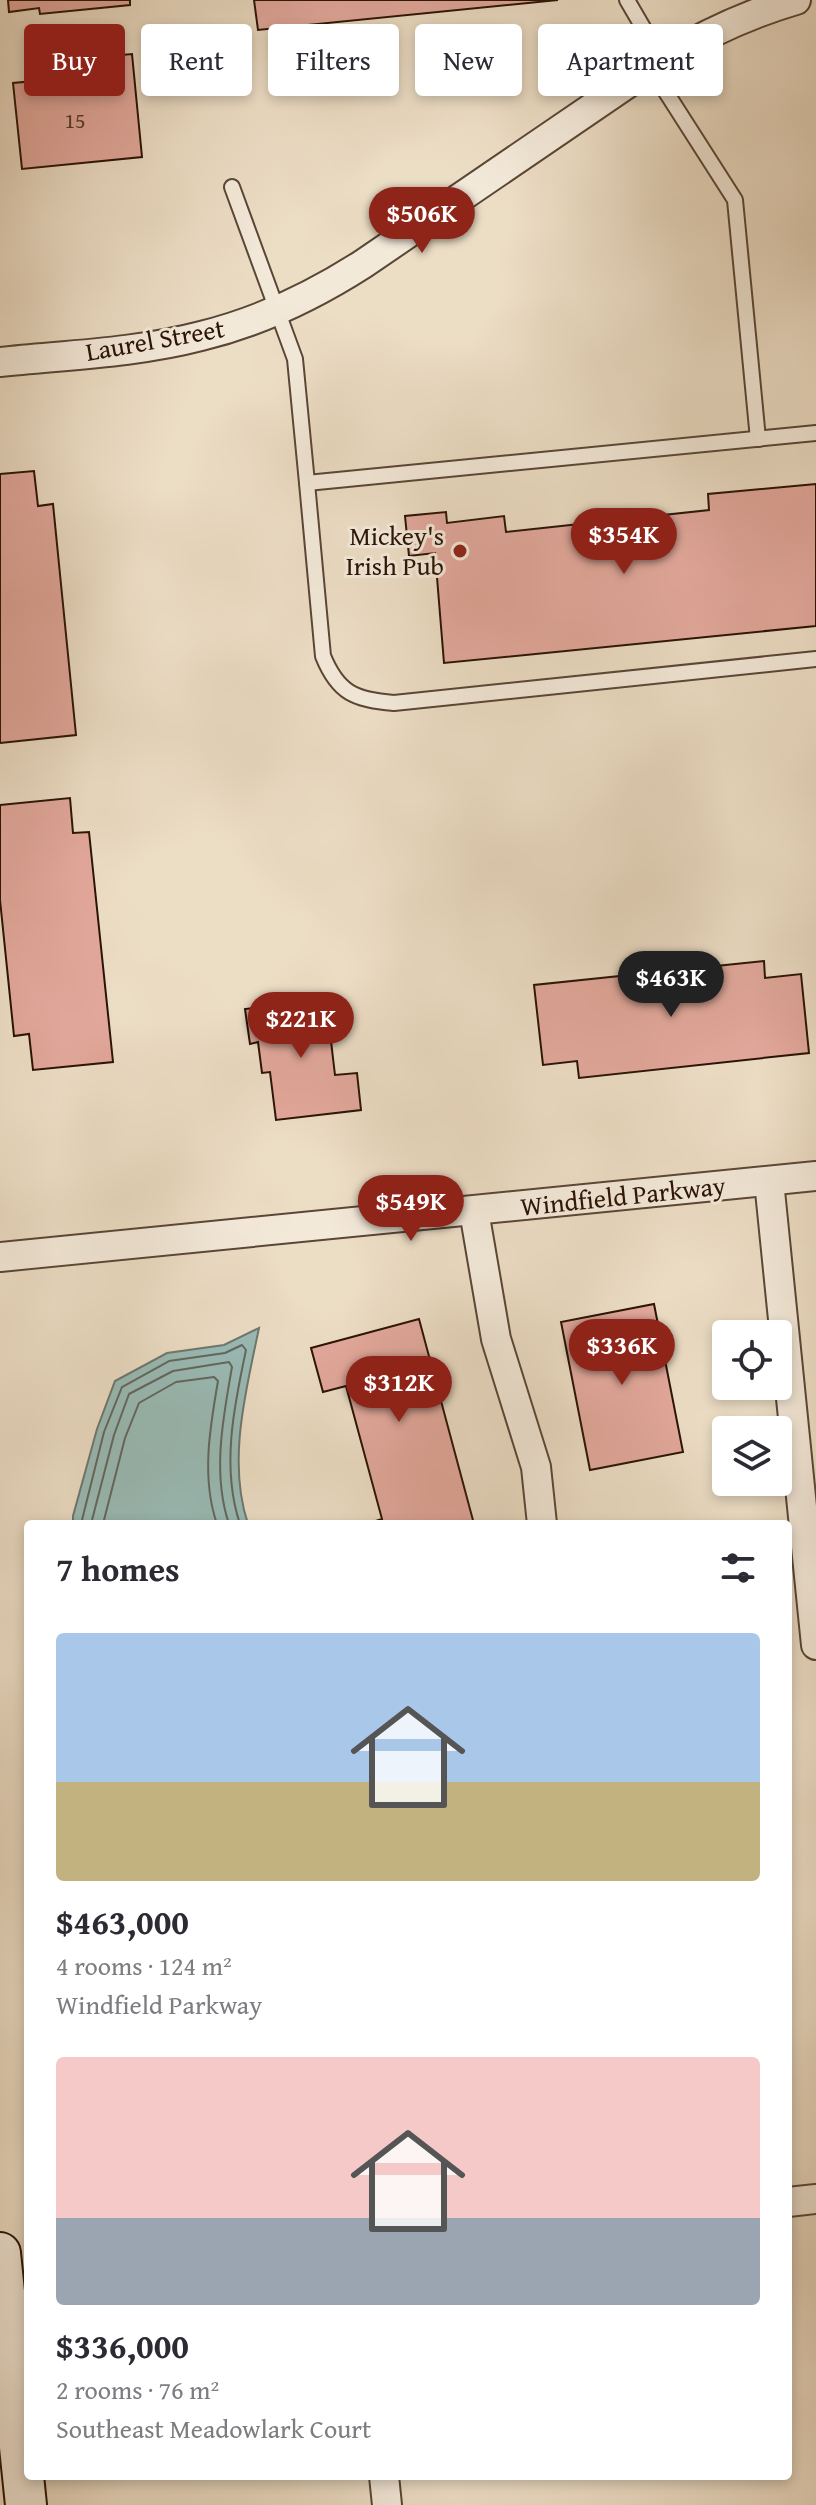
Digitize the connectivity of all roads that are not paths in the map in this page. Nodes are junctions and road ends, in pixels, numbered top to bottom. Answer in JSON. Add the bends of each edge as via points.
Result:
{"nodes":[{"id":1,"x":627,"y":0,"type":"edge"},
{"id":2,"x":796,"y":0,"type":"edge"},
{"id":3,"x":638,"y":24,"type":"edge"},
{"id":4,"x":723,"y":27,"type":"edge"},
{"id":5,"x":609,"y":96,"type":"edge"},
{"id":6,"x":675,"y":96,"type":"edge"},
{"id":7,"x":232,"y":187,"type":"dead end"},
{"id":8,"x":278,"y":310,"type":"junction"},
{"id":9,"x":0,"y":362,"type":"edge"},
{"id":10,"x":816,"y":433,"type":"edge"},
{"id":11,"x":758,"y":439,"type":"junction"},
{"id":12,"x":307,"y":483,"type":"junction"},
{"id":13,"x":816,"y":659,"type":"edge"},
{"id":14,"x":816,"y":1176,"type":"edge"},
{"id":15,"x":769,"y":1181,"type":"junction"},
{"id":16,"x":474,"y":1211,"type":"junction"},
{"id":17,"x":0,"y":1257,"type":"edge"},
{"id":18,"x":542,"y":1520,"type":"edge"},
{"id":19,"x":816,"y":1645,"type":"edge"},
{"id":20,"x":816,"y":2199,"type":"edge"},
{"id":21,"x":792,"y":2202,"type":"edge"},
{"id":22,"x":8,"y":2276,"type":"edge"},
{"id":23,"x":24,"y":2480,"type":"edge"},
{"id":24,"x":24,"y":2480,"type":"edge"},
{"id":25,"x":384,"y":2480,"type":"edge"},
{"id":26,"x":26,"y":2505,"type":"edge"},
{"id":27,"x":387,"y":2505,"type":"edge"}],
"edges":[{"from":1,"to":3,"type":"lane"},
{"from":2,"to":4,"type":"street","name":"Laurel Street"},
{"from":5,"to":8,"type":"street","name":"Laurel Street","via":[[363,264]]},
{"from":6,"to":11,"type":"lane","via":[[735,200]]},
{"from":7,"to":8,"type":"lane"},
{"from":8,"to":9,"type":"street","name":"Laurel Street","via":[[200,337]]},
{"from":8,"to":12,"type":"lane","via":[[295,359]]},
{"from":10,"to":11,"type":"lane"},
{"from":11,"to":12,"type":"lane"},
{"from":12,"to":13,"type":"lane","via":[[323,656],[345,691],[369,701],[394,703]]},
{"from":14,"to":15,"type":"street","name":"Windfield Parkway"},
{"from":15,"to":16,"type":"street","name":"Windfield Parkway"},
{"from":15,"to":19,"type":"street"},
{"from":16,"to":17,"type":"street","name":"Windfield Parkway"},
{"from":16,"to":18,"type":"street","via":[[496,1339],[536,1467]]},
{"from":20,"to":21,"type":"street"},
{"from":22,"to":24,"type":"street"},
{"from":23,"to":26,"type":"street"},
{"from":25,"to":27,"type":"street"}]}
